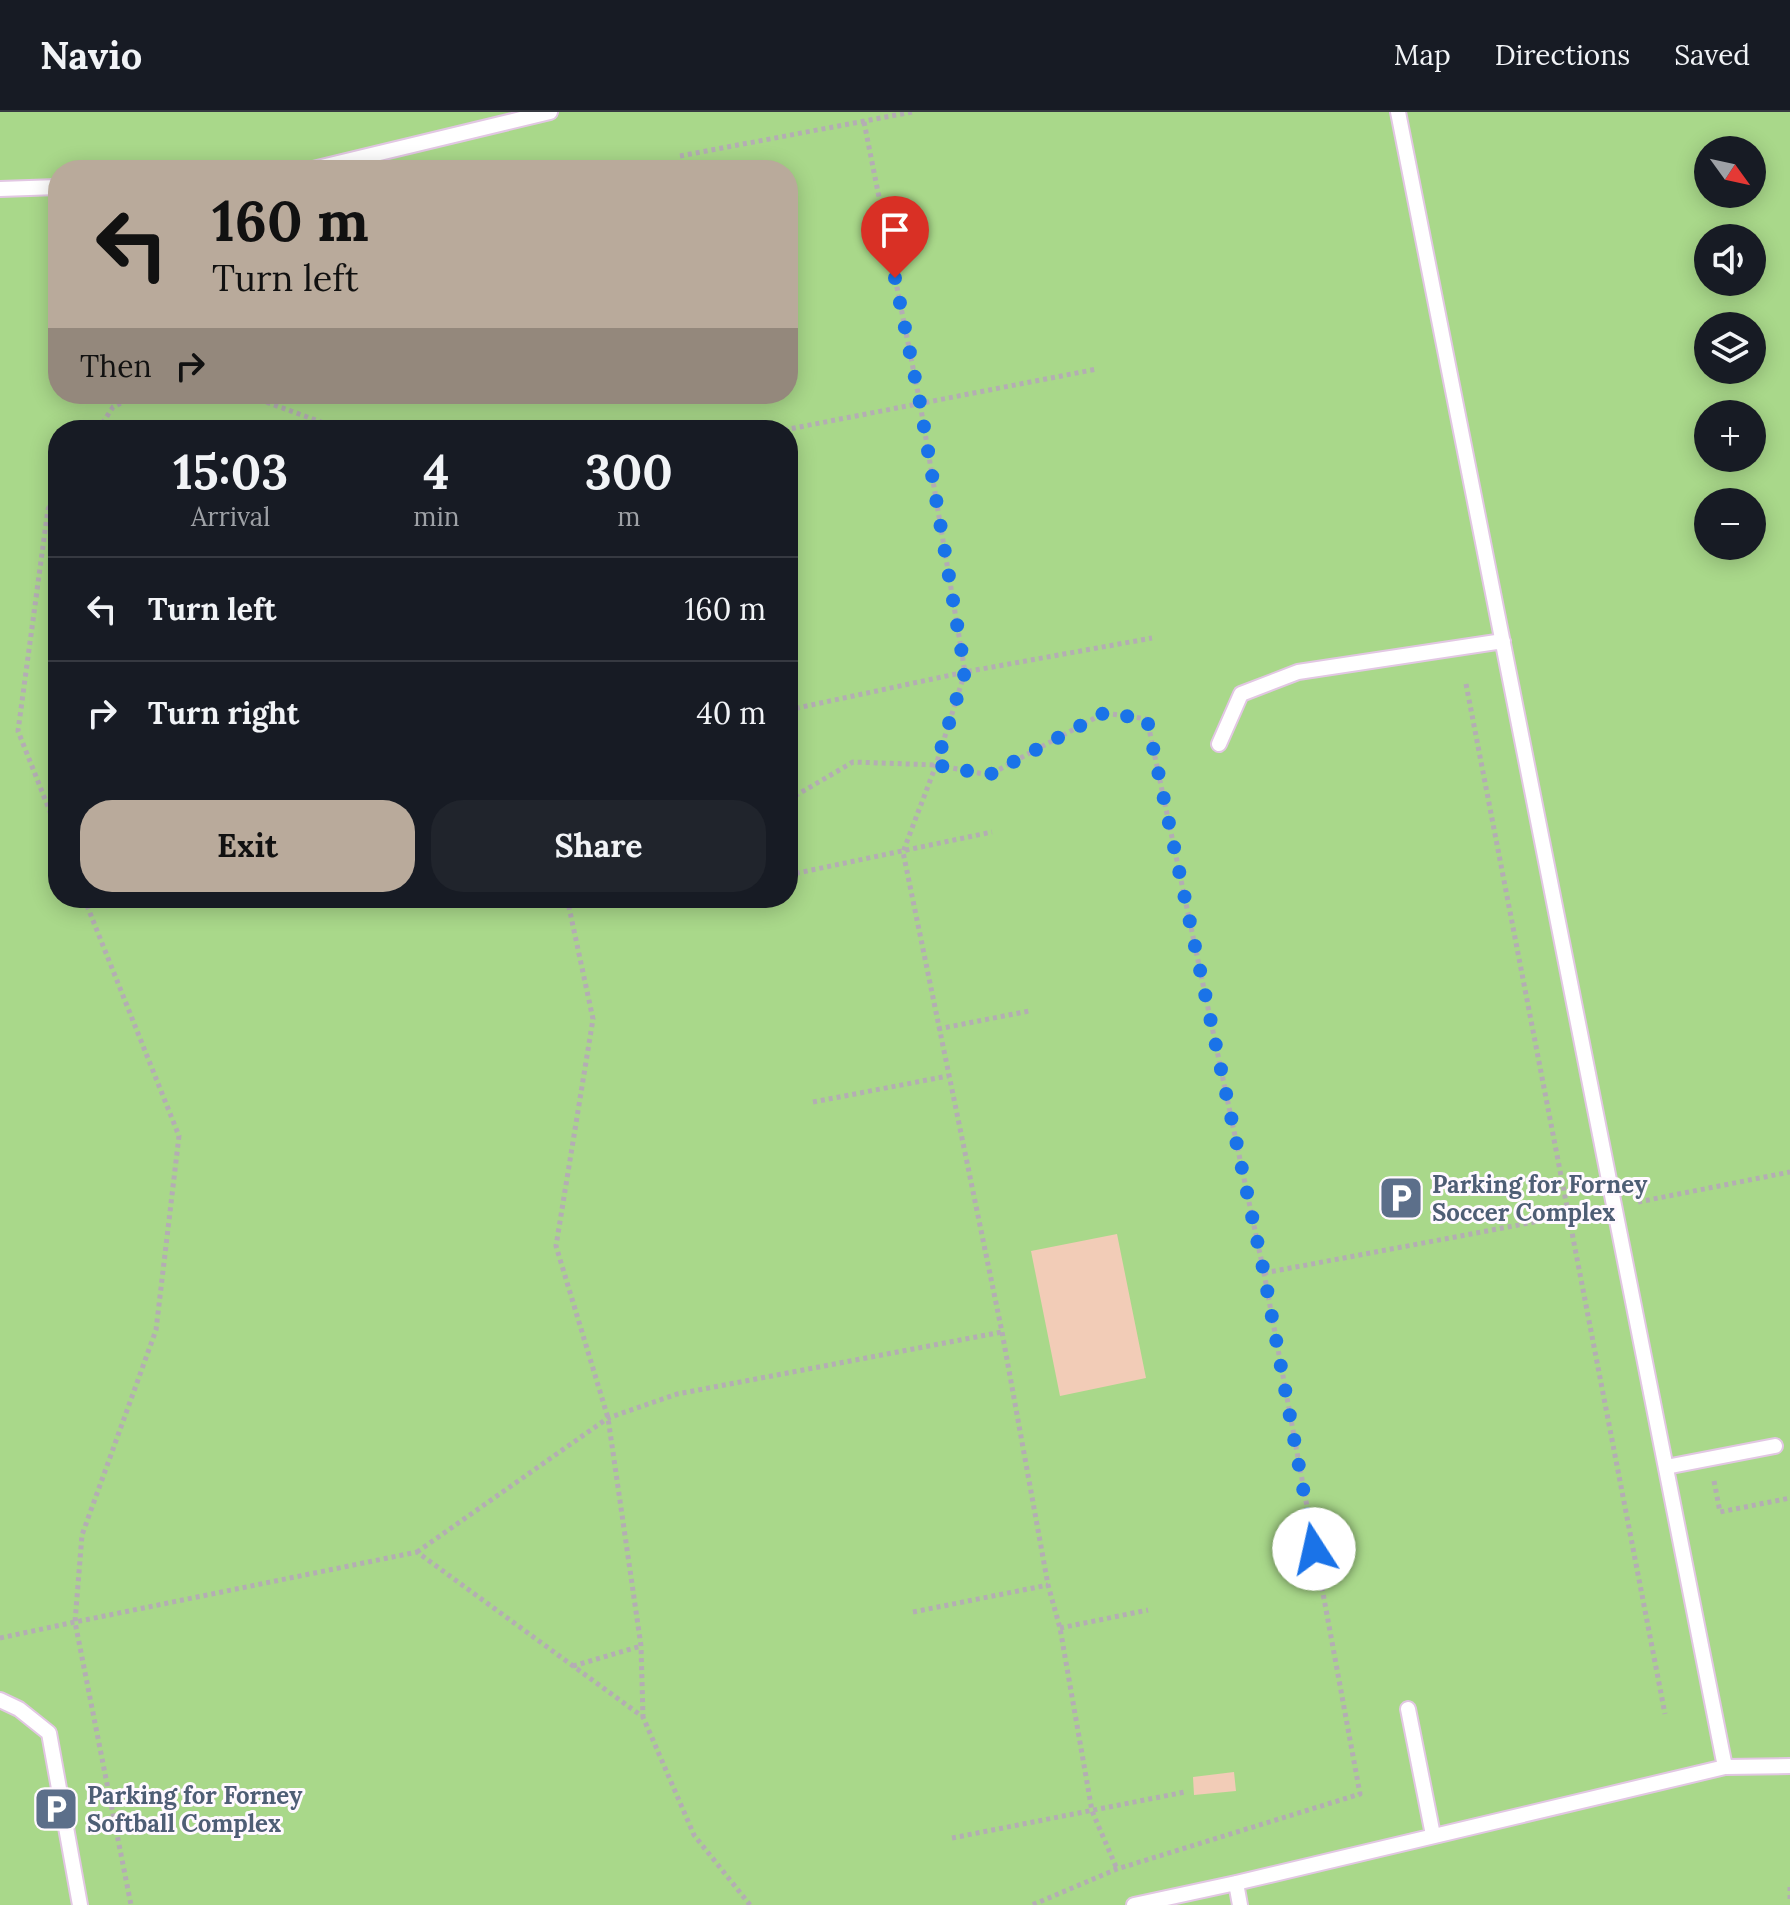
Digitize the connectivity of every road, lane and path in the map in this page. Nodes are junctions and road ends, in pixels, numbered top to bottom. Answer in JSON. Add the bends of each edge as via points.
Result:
{"nodes":[{"id":1,"x":550,"y":112,"type":"edge"},
{"id":2,"x":912,"y":112,"type":"edge"},
{"id":3,"x":1398,"y":112,"type":"edge"},
{"id":4,"x":864,"y":122,"type":"junction"},
{"id":5,"x":680,"y":156,"type":"dead end"},
{"id":6,"x":351,"y":160,"type":"edge"},
{"id":7,"x":48,"y":187,"type":"edge"},
{"id":8,"x":0,"y":189,"type":"edge"},
{"id":9,"x":1097,"y":369,"type":"dead end"},
{"id":10,"x":920,"y":403,"type":"junction"},
{"id":11,"x":119,"y":404,"type":"edge"},
{"id":12,"x":272,"y":404,"type":"edge"},
{"id":13,"x":105,"y":420,"type":"edge"},
{"id":14,"x":318,"y":420,"type":"edge"},
{"id":15,"x":798,"y":427,"type":"edge"},
{"id":16,"x":48,"y":509,"type":"edge"},
{"id":17,"x":1152,"y":638,"type":"dead end"},
{"id":18,"x":1503,"y":641,"type":"junction"},
{"id":19,"x":965,"y":672,"type":"junction"},
{"id":20,"x":1466,"y":684,"type":"dead end"},
{"id":21,"x":798,"y":708,"type":"edge"},
{"id":22,"x":1219,"y":744,"type":"dead end"},
{"id":23,"x":936,"y":765,"type":"junction"},
{"id":24,"x":798,"y":794,"type":"edge"},
{"id":25,"x":48,"y":807,"type":"edge"},
{"id":26,"x":992,"y":832,"type":"dead end"},
{"id":27,"x":903,"y":852,"type":"junction"},
{"id":28,"x":798,"y":873,"type":"edge"},
{"id":29,"x":88,"y":908,"type":"edge"},
{"id":30,"x":569,"y":908,"type":"edge"},
{"id":31,"x":1029,"y":1011,"type":"dead end"},
{"id":32,"x":938,"y":1029,"type":"junction"},
{"id":33,"x":948,"y":1076,"type":"junction"},
{"id":34,"x":813,"y":1102,"type":"dead end"},
{"id":35,"x":1790,"y":1172,"type":"edge"},
{"id":36,"x":1614,"y":1207,"type":"junction"},
{"id":37,"x":1569,"y":1216,"type":"junction"},
{"id":38,"x":1264,"y":1273,"type":"junction"},
{"id":39,"x":1002,"y":1332,"type":"junction"},
{"id":40,"x":608,"y":1418,"type":"junction"},
{"id":41,"x":1775,"y":1446,"type":"dead end"},
{"id":42,"x":1709,"y":1459,"type":"junction"},
{"id":43,"x":1666,"y":1467,"type":"junction"},
{"id":44,"x":1790,"y":1498,"type":"edge"},
{"id":45,"x":417,"y":1552,"type":"junction"},
{"id":46,"x":1048,"y":1585,"type":"junction"},
{"id":47,"x":1148,"y":1610,"type":"dead end"},
{"id":48,"x":913,"y":1612,"type":"dead end"},
{"id":49,"x":75,"y":1622,"type":"junction"},
{"id":50,"x":1060,"y":1628,"type":"junction"},
{"id":51,"x":0,"y":1638,"type":"edge"},
{"id":52,"x":641,"y":1646,"type":"junction"},
{"id":53,"x":573,"y":1666,"type":"junction"},
{"id":54,"x":0,"y":1700,"type":"edge"},
{"id":55,"x":1408,"y":1709,"type":"dead end"},
{"id":56,"x":1665,"y":1714,"type":"dead end"},
{"id":57,"x":643,"y":1717,"type":"junction"},
{"id":58,"x":1790,"y":1766,"type":"edge"},
{"id":59,"x":1725,"y":1767,"type":"junction"},
{"id":60,"x":1185,"y":1792,"type":"dead end"},
{"id":61,"x":1092,"y":1811,"type":"junction"},
{"id":62,"x":1433,"y":1835,"type":"junction"},
{"id":63,"x":952,"y":1838,"type":"dead end"},
{"id":64,"x":1117,"y":1869,"type":"junction"},
{"id":65,"x":1236,"y":1883,"type":"junction"},
{"id":66,"x":1790,"y":1887,"type":"edge"},
{"id":67,"x":1790,"y":1899,"type":"edge"},
{"id":68,"x":80,"y":1905,"type":"edge"},
{"id":69,"x":131,"y":1905,"type":"edge"},
{"id":70,"x":750,"y":1905,"type":"edge"},
{"id":71,"x":1032,"y":1905,"type":"edge"},
{"id":72,"x":1134,"y":1905,"type":"edge"},
{"id":73,"x":1240,"y":1905,"type":"edge"}],
"edges":[{"from":1,"to":6,"type":"lane"},
{"from":2,"to":4,"type":"path"},
{"from":3,"to":18,"type":"lane"},
{"from":4,"to":5,"type":"path"},
{"from":4,"to":10,"type":"path"},
{"from":7,"to":8,"type":"lane"},
{"from":9,"to":10,"type":"path"},
{"from":10,"to":15,"type":"path"},
{"from":10,"to":19,"type":"path"},
{"from":11,"to":13,"type":"path"},
{"from":12,"to":14,"type":"path"},
{"from":16,"to":25,"type":"path","via":[[18,731]]},
{"from":17,"to":19,"type":"path"},
{"from":18,"to":22,"type":"lane","via":[[1298,672],[1241,694]]},
{"from":18,"to":36,"type":"lane"},
{"from":19,"to":21,"type":"path"},
{"from":19,"to":23,"type":"path"},
{"from":20,"to":37,"type":"path"},
{"from":23,"to":24,"type":"path","via":[[853,762]]},
{"from":23,"to":27,"type":"path"},
{"from":23,"to":38,"type":"path","via":[[989,775],[1104,713],[1147,719]]},
{"from":26,"to":27,"type":"path"},
{"from":27,"to":28,"type":"path"},
{"from":27,"to":32,"type":"path"},
{"from":29,"to":49,"type":"path","via":[[179,1136],[156,1330],[82,1535]]},
{"from":30,"to":40,"type":"path","via":[[593,1019],[556,1246]]},
{"from":31,"to":32,"type":"path"},
{"from":32,"to":33,"type":"path"},
{"from":33,"to":34,"type":"path"},
{"from":33,"to":39,"type":"path"},
{"from":35,"to":36,"type":"path"},
{"from":36,"to":37,"type":"path"},
{"from":36,"to":43,"type":"lane"},
{"from":37,"to":38,"type":"path"},
{"from":37,"to":56,"type":"path"},
{"from":38,"to":64,"type":"path","via":[[1360,1794]]},
{"from":39,"to":40,"type":"path","via":[[677,1394]]},
{"from":39,"to":46,"type":"path"},
{"from":40,"to":45,"type":"path"},
{"from":40,"to":52,"type":"path"},
{"from":41,"to":42,"type":"lane"},
{"from":42,"to":43,"type":"lane"},
{"from":42,"to":44,"type":"path","via":[[1720,1512]]},
{"from":43,"to":59,"type":"lane"},
{"from":45,"to":49,"type":"path"},
{"from":45,"to":53,"type":"path"},
{"from":46,"to":48,"type":"path"},
{"from":46,"to":50,"type":"path"},
{"from":47,"to":50,"type":"path"},
{"from":49,"to":51,"type":"path"},
{"from":49,"to":69,"type":"path"},
{"from":50,"to":61,"type":"path"},
{"from":52,"to":53,"type":"path"},
{"from":52,"to":57,"type":"path"},
{"from":53,"to":57,"type":"path"},
{"from":54,"to":68,"type":"lane","via":[[49,1733]]},
{"from":55,"to":62,"type":"lane"},
{"from":57,"to":70,"type":"path","via":[[694,1835]]},
{"from":58,"to":59,"type":"lane"},
{"from":59,"to":62,"type":"lane"},
{"from":60,"to":61,"type":"path"},
{"from":61,"to":63,"type":"path"},
{"from":61,"to":64,"type":"path"},
{"from":62,"to":65,"type":"lane"},
{"from":64,"to":71,"type":"path"},
{"from":65,"to":72,"type":"lane"},
{"from":65,"to":73,"type":"lane"},
{"from":66,"to":67,"type":"path"}]}
